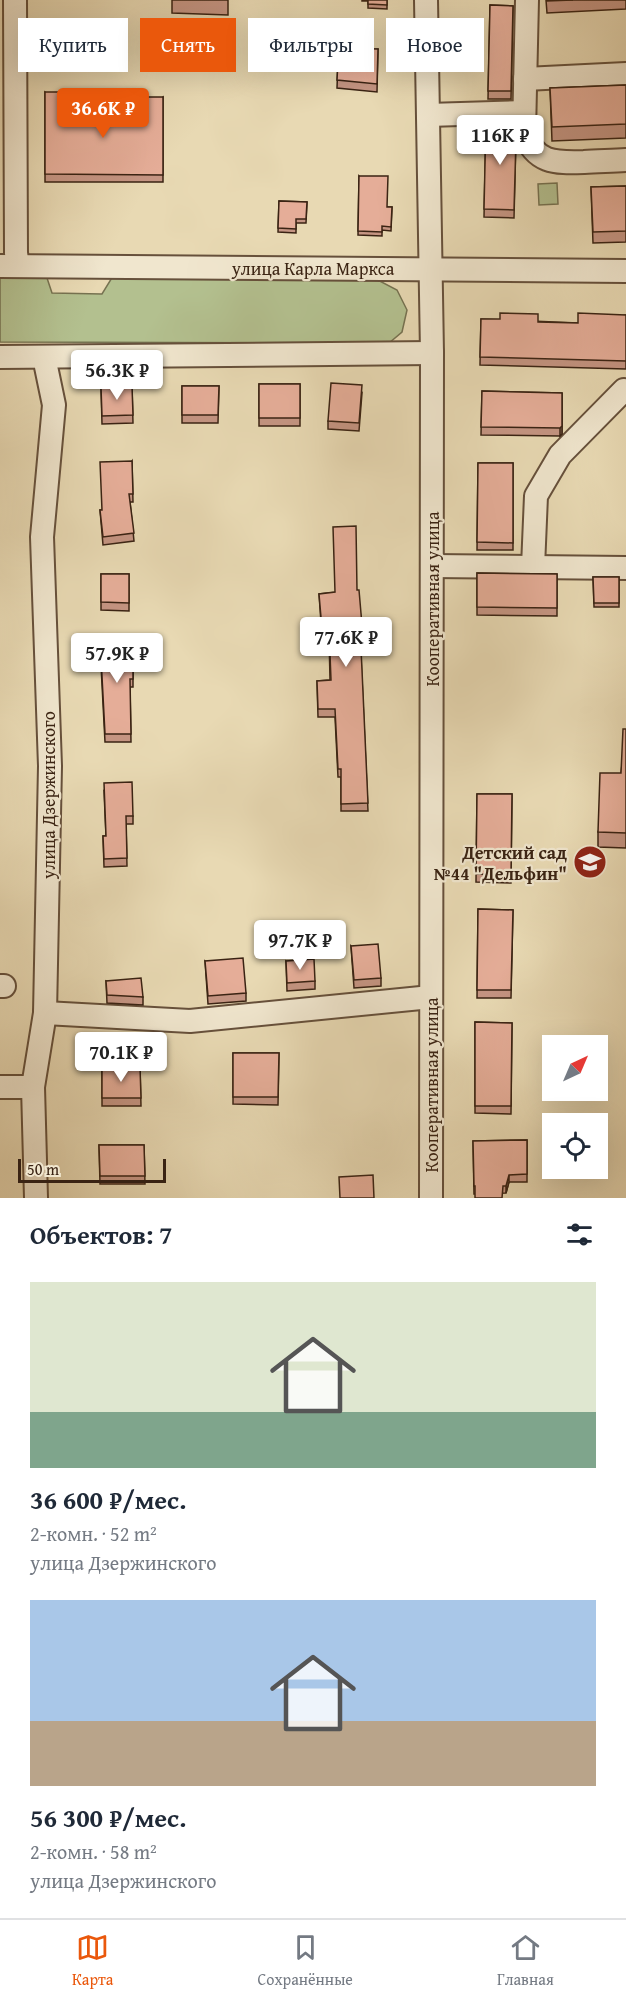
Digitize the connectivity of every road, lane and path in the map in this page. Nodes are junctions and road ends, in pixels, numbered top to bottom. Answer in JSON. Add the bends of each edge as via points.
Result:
{"nodes":[{"id":1,"x":15,"y":0,"type":"edge"},
{"id":2,"x":426,"y":0,"type":"edge"},
{"id":3,"x":527,"y":0,"type":"edge"},
{"id":4,"x":626,"y":74,"type":"edge"},
{"id":5,"x":525,"y":79,"type":"junction"},
{"id":6,"x":524,"y":112,"type":"junction"},
{"id":7,"x":428,"y":115,"type":"junction"},
{"id":8,"x":626,"y":160,"type":"edge"},
{"id":9,"x":9,"y":266,"type":"edge"},
{"id":10,"x":430,"y":269,"type":"junction"},
{"id":11,"x":626,"y":271,"type":"edge"},
{"id":12,"x":432,"y":353,"type":"junction"},
{"id":13,"x":0,"y":357,"type":"edge"},
{"id":14,"x":44,"y":357,"type":"junction"},
{"id":15,"x":624,"y":390,"type":"dead end"},
{"id":16,"x":432,"y":566,"type":"junction"},
{"id":17,"x":533,"y":567,"type":"junction"},
{"id":18,"x":626,"y":568,"type":"edge"},
{"id":19,"x":431,"y":997,"type":"junction"},
{"id":20,"x":45,"y":1013,"type":"junction"},
{"id":21,"x":33,"y":1087,"type":"junction"},
{"id":22,"x":0,"y":1088,"type":"edge"},
{"id":23,"x":36,"y":1198,"type":"edge"},
{"id":24,"x":431,"y":1198,"type":"edge"}],
"edges":[{"from":1,"to":9,"type":"street","via":[[16,253]]},
{"from":2,"to":7,"type":"street","name":"Кооперативная улица"},
{"from":3,"to":5,"type":"street"},
{"from":4,"to":5,"type":"street"},
{"from":5,"to":6,"type":"street"},
{"from":6,"to":7,"type":"street"},
{"from":6,"to":8,"type":"street","via":[[527,142],[548,161]]},
{"from":7,"to":10,"type":"street","name":"Кооперативная улица"},
{"from":9,"to":10,"type":"street","name":"улица Карла Маркса"},
{"from":10,"to":11,"type":"street","name":"улица Карла Маркса"},
{"from":10,"to":12,"type":"street","name":"Кооперативная улица"},
{"from":12,"to":14,"type":"street"},
{"from":12,"to":16,"type":"street","name":"Кооперативная улица"},
{"from":13,"to":14,"type":"street"},
{"from":14,"to":20,"type":"street","name":"улица Дзержинского","via":[[54,405],[42,537],[50,766]]},
{"from":15,"to":17,"type":"street","via":[[560,455],[536,495]]},
{"from":16,"to":17,"type":"street"},
{"from":16,"to":19,"type":"street","name":"Кооперативная улица"},
{"from":17,"to":18,"type":"street"},
{"from":19,"to":20,"type":"street","via":[[190,1021]]},
{"from":19,"to":24,"type":"street","name":"Кооперативная улица"},
{"from":20,"to":21,"type":"street","name":"улица Дзержинского"},
{"from":21,"to":22,"type":"street"},
{"from":21,"to":23,"type":"street","name":"улица Дзержинского"}]}
